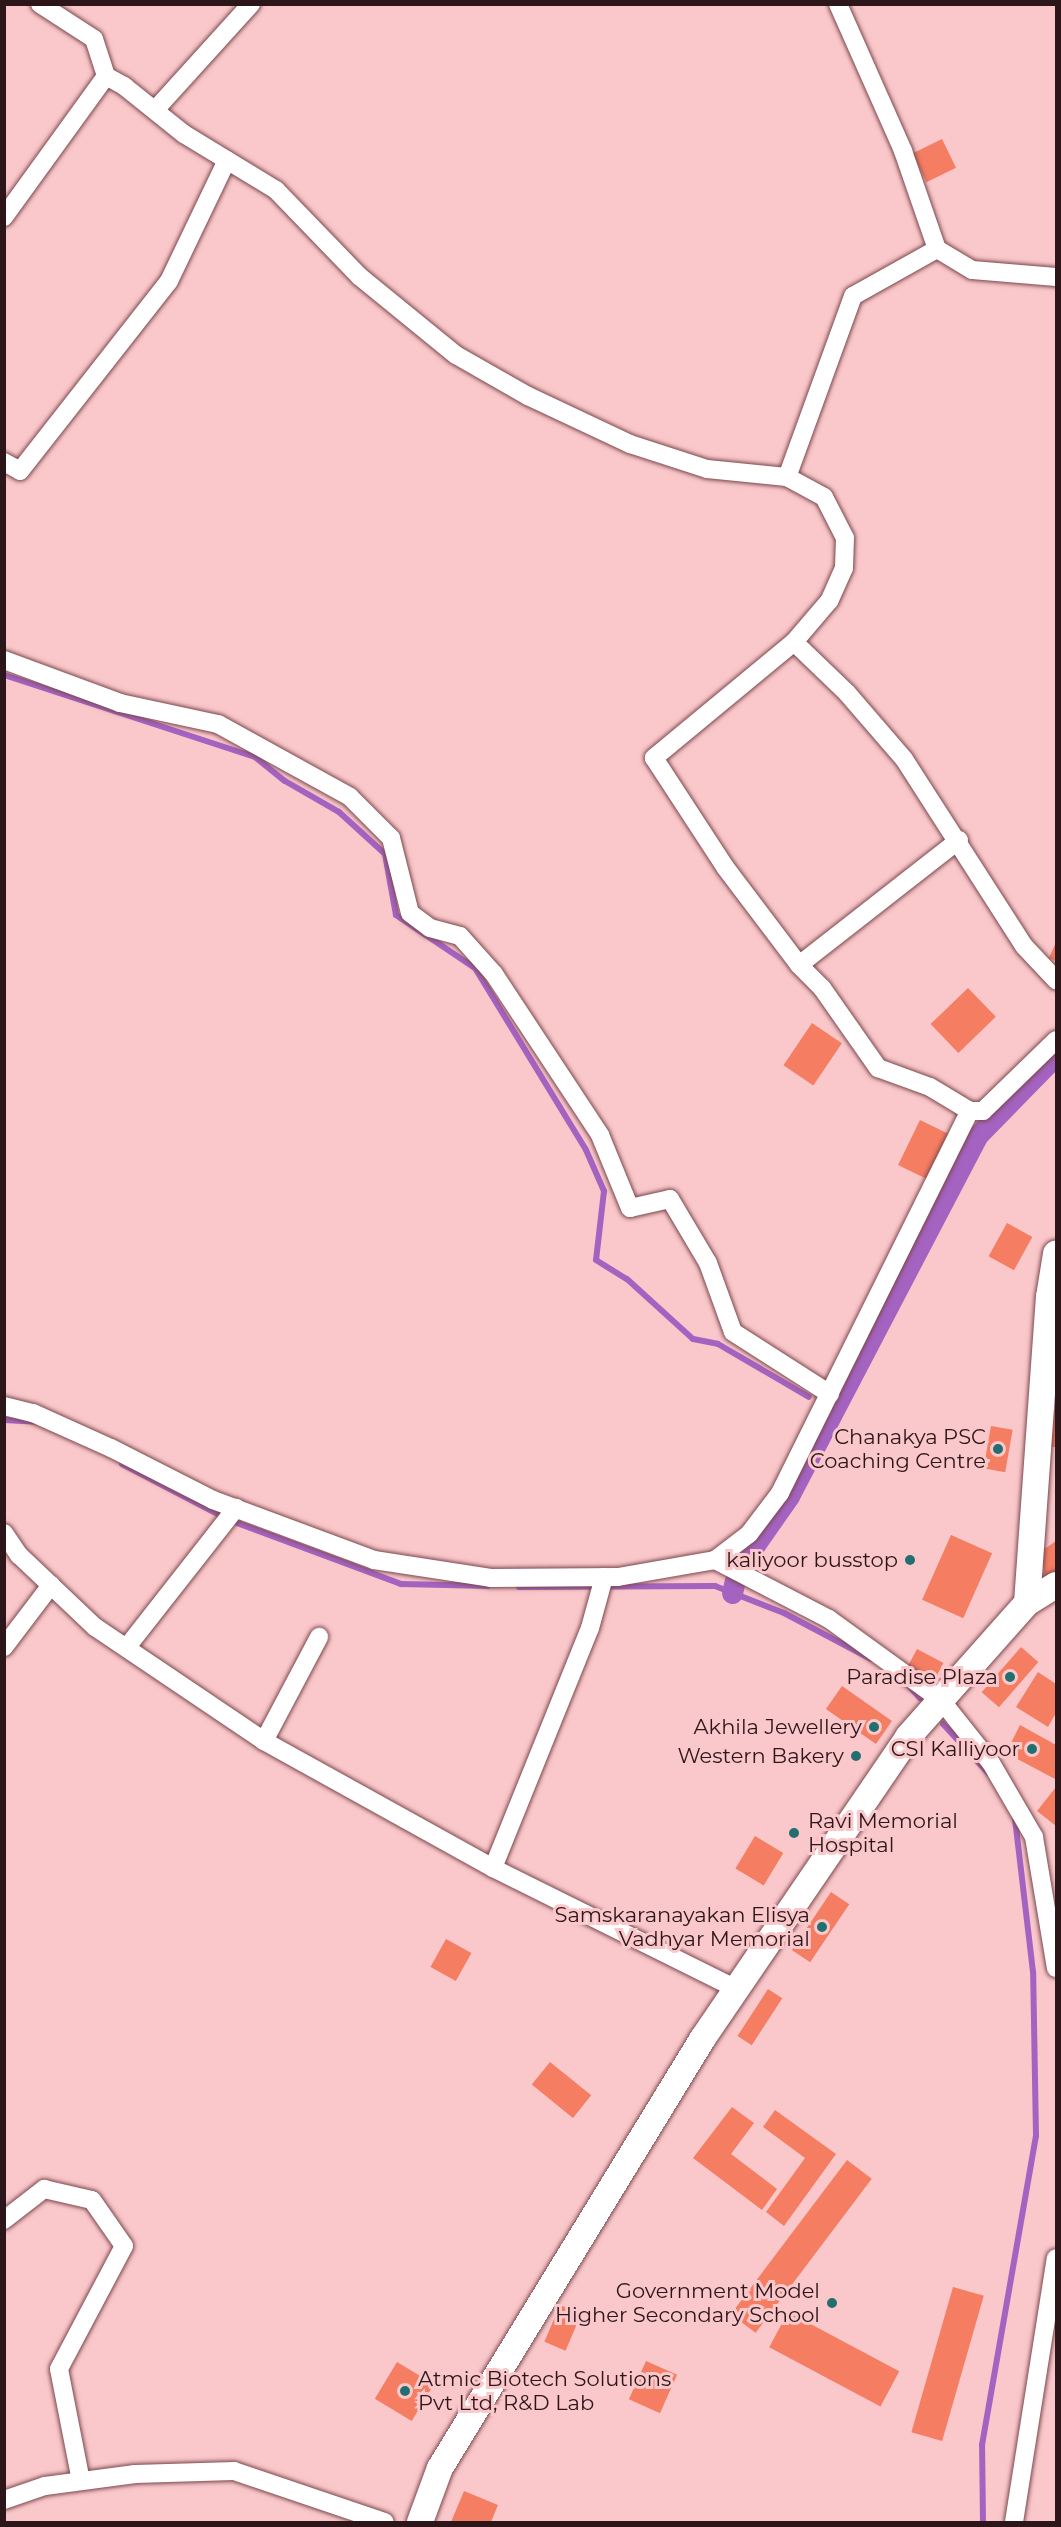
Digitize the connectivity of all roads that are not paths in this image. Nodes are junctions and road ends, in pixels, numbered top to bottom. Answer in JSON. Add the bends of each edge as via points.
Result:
{"nodes":[{"id":1,"x":40,"y":4,"type":"edge"},
{"id":2,"x":251,"y":4,"type":"edge"},
{"id":3,"x":838,"y":4,"type":"edge"},
{"id":4,"x":106,"y":76,"type":"junction"},
{"id":5,"x":155,"y":110,"type":"junction"},
{"id":6,"x":227,"y":160,"type":"junction"},
{"id":7,"x":4,"y":217,"type":"edge"},
{"id":8,"x":937,"y":249,"type":"junction"},
{"id":9,"x":1056,"y":277,"type":"edge"},
{"id":10,"x":4,"y":462,"type":"edge"},
{"id":11,"x":787,"y":477,"type":"junction"},
{"id":12,"x":794,"y":642,"type":"junction"},
{"id":13,"x":4,"y":660,"type":"edge"},
{"id":14,"x":959,"y":840,"type":"junction"},
{"id":15,"x":799,"y":964,"type":"junction"},
{"id":16,"x":1056,"y":980,"type":"edge"},
{"id":17,"x":1056,"y":1040,"type":"edge"},
{"id":18,"x":970,"y":1111,"type":"junction"},
{"id":19,"x":1056,"y":1254,"type":"edge"},
{"id":20,"x":830,"y":1394,"type":"junction"},
{"id":21,"x":4,"y":1406,"type":"edge"},
{"id":22,"x":235,"y":1509,"type":"junction"},
{"id":23,"x":4,"y":1533,"type":"edge"},
{"id":24,"x":716,"y":1560,"type":"junction"},
{"id":25,"x":603,"y":1578,"type":"junction"},
{"id":26,"x":51,"y":1585,"type":"junction"},
{"id":27,"x":1056,"y":1585,"type":"edge"},
{"id":28,"x":1027,"y":1603,"type":"junction"},
{"id":29,"x":319,"y":1637,"type":"dead end"},
{"id":30,"x":4,"y":1647,"type":"edge"},
{"id":31,"x":127,"y":1647,"type":"junction"},
{"id":32,"x":941,"y":1700,"type":"junction"},
{"id":33,"x":264,"y":1741,"type":"junction"},
{"id":34,"x":493,"y":1868,"type":"junction"},
{"id":35,"x":1056,"y":1968,"type":"edge"},
{"id":36,"x":736,"y":1989,"type":"junction"},
{"id":37,"x":4,"y":2220,"type":"edge"},
{"id":38,"x":1056,"y":2258,"type":"edge"},
{"id":39,"x":81,"y":2481,"type":"junction"},
{"id":40,"x":4,"y":2500,"type":"edge"},
{"id":41,"x":385,"y":2523,"type":"edge"},
{"id":42,"x":420,"y":2523,"type":"edge"},
{"id":43,"x":1014,"y":2523,"type":"edge"}],
"edges":[{"from":1,"to":4,"type":"street","via":[[94,39]]},
{"from":2,"to":5,"type":"street"},
{"from":3,"to":8,"type":"street","via":[[903,151]]},
{"from":4,"to":5,"type":"street"},
{"from":4,"to":7,"type":"street"},
{"from":5,"to":6,"type":"street"},
{"from":6,"to":10,"type":"street","via":[[170,281],[20,471]]},
{"from":6,"to":11,"type":"street","via":[[276,190],[359,276],[456,355],[528,396],[630,444],[707,469]]},
{"from":8,"to":9,"type":"street","via":[[972,270]]},
{"from":8,"to":11,"type":"street","via":[[853,296]]},
{"from":11,"to":12,"type":"street","via":[[824,496],[845,538],[844,568],[830,601]]},
{"from":12,"to":14,"type":"street","via":[[847,693],[904,759]]},
{"from":12,"to":15,"type":"street","via":[[654,758],[725,867]]},
{"from":13,"to":20,"type":"street","via":[[120,703],[218,724],[350,797],[391,838],[410,913],[430,928],[460,936],[494,974],[600,1135],[630,1208],[670,1199],[708,1263],[734,1332]]},
{"from":14,"to":15,"type":"street"},
{"from":14,"to":16,"type":"street","via":[[1024,946]]},
{"from":15,"to":18,"type":"street","via":[[822,988],[878,1068],[930,1088]]},
{"from":17,"to":18,"type":"street","via":[[983,1111]]},
{"from":18,"to":20,"type":"street"},
{"from":19,"to":28,"type":"main road","via":[[1048,1297]]},
{"from":20,"to":24,"type":"street","via":[[780,1494],[749,1534]]},
{"from":21,"to":22,"type":"street","via":[[33,1413]]},
{"from":22,"to":25,"type":"street","via":[[374,1560],[491,1578]]},
{"from":22,"to":31,"type":"street"},
{"from":23,"to":26,"type":"street"},
{"from":24,"to":25,"type":"street"},
{"from":24,"to":32,"type":"street","via":[[829,1619]]},
{"from":25,"to":34,"type":"street","via":[[590,1628]]},
{"from":26,"to":30,"type":"street"},
{"from":26,"to":31,"type":"street","via":[[95,1627]]},
{"from":27,"to":28,"type":"main road"},
{"from":28,"to":32,"type":"main road"},
{"from":29,"to":33,"type":"street"},
{"from":31,"to":33,"type":"street"},
{"from":32,"to":35,"type":"street","via":[[991,1763],[1034,1837]]},
{"from":32,"to":36,"type":"main road","via":[[908,1737]]},
{"from":33,"to":34,"type":"street"},
{"from":34,"to":36,"type":"street"},
{"from":36,"to":42,"type":"main road","via":[[440,2468]]},
{"from":37,"to":39,"type":"street","via":[[44,2189],[92,2200],[124,2246],[59,2369]]},
{"from":38,"to":43,"type":"street"},
{"from":39,"to":40,"type":"street","via":[[45,2486]]},
{"from":39,"to":41,"type":"street","via":[[135,2474],[234,2470]]}]}
